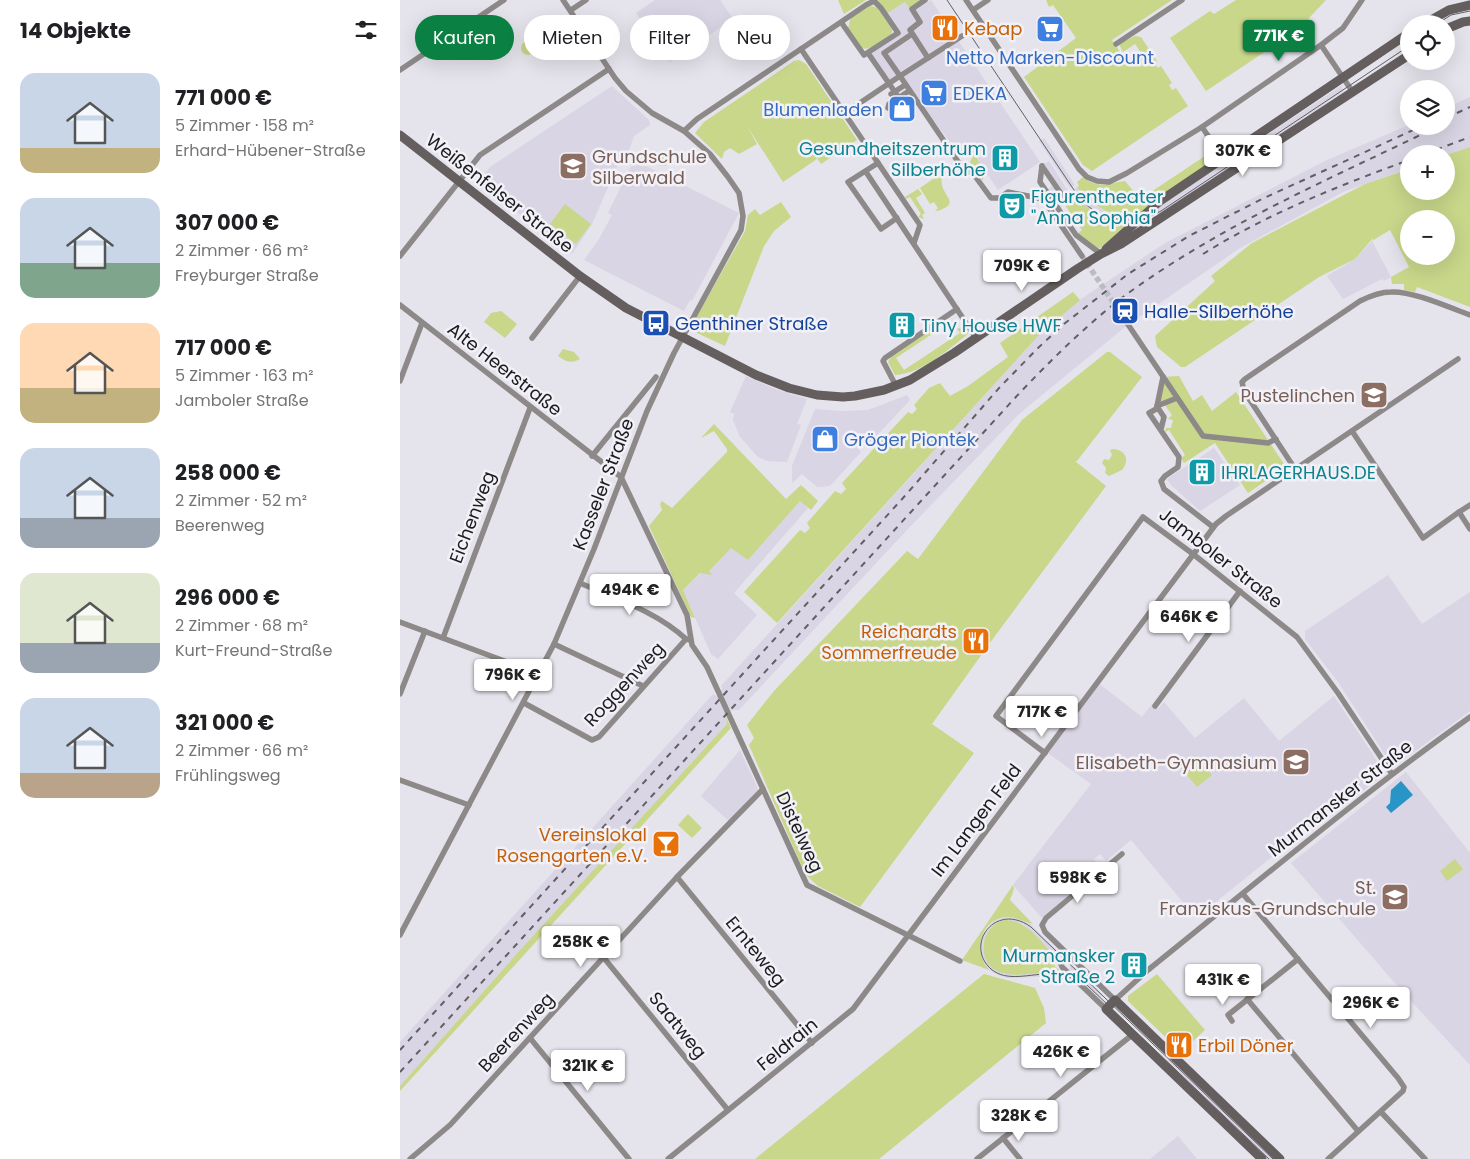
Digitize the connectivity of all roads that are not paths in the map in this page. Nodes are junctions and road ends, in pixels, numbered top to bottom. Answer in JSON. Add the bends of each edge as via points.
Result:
{"nodes":[{"id":1,"x":504,"y":0,"type":"edge"},
{"id":2,"x":563,"y":0,"type":"edge"},
{"id":3,"x":586,"y":0,"type":"edge"},
{"id":4,"x":925,"y":0,"type":"edge"},
{"id":5,"x":966,"y":0,"type":"edge"},
{"id":6,"x":988,"y":0,"type":"edge"},
{"id":7,"x":1182,"y":0,"type":"edge"},
{"id":8,"x":1362,"y":0,"type":"edge"},
{"id":9,"x":1466,"y":0,"type":"edge"},
{"id":10,"x":1470,"y":4,"type":"edge"},
{"id":11,"x":1459,"y":6,"type":"junction"},
{"id":12,"x":570,"y":10,"type":"junction"},
{"id":13,"x":973,"y":10,"type":"junction"},
{"id":14,"x":1439,"y":15,"type":"edge"},
{"id":15,"x":1470,"y":21,"type":"edge"},
{"id":16,"x":841,"y":22,"type":"junction"},
{"id":17,"x":1455,"y":25,"type":"edge"},
{"id":18,"x":912,"y":34,"type":"junction"},
{"id":19,"x":962,"y":36,"type":"dead end"},
{"id":20,"x":1400,"y":40,"type":"edge"},
{"id":21,"x":1116,"y":44,"type":"dead end"},
{"id":22,"x":1321,"y":46,"type":"junction"},
{"id":23,"x":801,"y":49,"type":"junction"},
{"id":24,"x":868,"y":53,"type":"junction"},
{"id":25,"x":928,"y":58,"type":"junction"},
{"id":26,"x":1400,"y":61,"type":"edge"},
{"id":27,"x":609,"y":69,"type":"junction"},
{"id":28,"x":400,"y":70,"type":"edge"},
{"id":29,"x":900,"y":76,"type":"junction"},
{"id":30,"x":1344,"y":78,"type":"junction"},
{"id":31,"x":889,"y":84,"type":"junction"},
{"id":32,"x":905,"y":85,"type":"junction"},
{"id":33,"x":909,"y":90,"type":"junction"},
{"id":34,"x":1352,"y":91,"type":"junction"},
{"id":35,"x":893,"y":93,"type":"junction"},
{"id":36,"x":899,"y":98,"type":"junction"},
{"id":37,"x":888,"y":108,"type":"dead end"},
{"id":38,"x":844,"y":113,"type":"junction"},
{"id":39,"x":1202,"y":127,"type":"junction"},
{"id":40,"x":684,"y":131,"type":"junction"},
{"id":41,"x":400,"y":135,"type":"edge"},
{"id":42,"x":1223,"y":158,"type":"junction"},
{"id":43,"x":878,"y":163,"type":"junction"},
{"id":44,"x":866,"y":172,"type":"junction"},
{"id":45,"x":459,"y":181,"type":"junction"},
{"id":46,"x":1050,"y":203,"type":"junction"},
{"id":47,"x":897,"y":218,"type":"junction"},
{"id":48,"x":914,"y":243,"type":"junction"},
{"id":49,"x":1101,"y":254,"type":"junction"},
{"id":50,"x":400,"y":256,"type":"edge"},
{"id":51,"x":1082,"y":256,"type":"tunnel mouth"},
{"id":52,"x":580,"y":276,"type":"junction"},
{"id":53,"x":400,"y":305,"type":"edge"},
{"id":54,"x":957,"y":309,"type":"junction"},
{"id":55,"x":1470,"y":315,"type":"edge"},
{"id":56,"x":422,"y":323,"type":"junction"},
{"id":57,"x":1127,"y":323,"type":"tunnel mouth"},
{"id":58,"x":684,"y":337,"type":"junction"},
{"id":59,"x":532,"y":338,"type":"dead end"},
{"id":60,"x":976,"y":338,"type":"junction"},
{"id":61,"x":1458,"y":359,"type":"dead end"},
{"id":62,"x":1162,"y":376,"type":"junction"},
{"id":63,"x":656,"y":377,"type":"dead end"},
{"id":64,"x":400,"y":381,"type":"edge"},
{"id":65,"x":896,"y":386,"type":"junction"},
{"id":66,"x":1177,"y":398,"type":"junction"},
{"id":67,"x":530,"y":408,"type":"junction"},
{"id":68,"x":1161,"y":430,"type":"dead end"},
{"id":69,"x":1352,"y":431,"type":"junction"},
{"id":70,"x":1276,"y":439,"type":"junction"},
{"id":71,"x":592,"y":456,"type":"junction"},
{"id":72,"x":1296,"y":469,"type":"junction"},
{"id":73,"x":621,"y":477,"type":"junction"},
{"id":74,"x":1470,"y":505,"type":"edge"},
{"id":75,"x":1459,"y":512,"type":"junction"},
{"id":76,"x":1213,"y":527,"type":"junction"},
{"id":77,"x":1470,"y":529,"type":"edge"},
{"id":78,"x":1193,"y":554,"type":"junction"},
{"id":79,"x":580,"y":583,"type":"junction"},
{"id":80,"x":1240,"y":591,"type":"junction"},
{"id":81,"x":400,"y":622,"type":"edge"},
{"id":82,"x":425,"y":631,"type":"junction"},
{"id":83,"x":443,"y":638,"type":"junction"},
{"id":84,"x":688,"y":640,"type":"junction"},
{"id":85,"x":554,"y":644,"type":"junction"},
{"id":86,"x":538,"y":674,"type":"junction"},
{"id":87,"x":644,"y":686,"type":"junction"},
{"id":88,"x":400,"y":694,"type":"edge"},
{"id":89,"x":524,"y":703,"type":"junction"},
{"id":90,"x":1155,"y":706,"type":"dead end"},
{"id":91,"x":1470,"y":717,"type":"edge"},
{"id":92,"x":1044,"y":752,"type":"junction"},
{"id":93,"x":1392,"y":774,"type":"junction"},
{"id":94,"x":400,"y":780,"type":"edge"},
{"id":95,"x":763,"y":789,"type":"junction"},
{"id":96,"x":469,"y":805,"type":"junction"},
{"id":97,"x":1122,"y":854,"type":"dead end"},
{"id":98,"x":677,"y":877,"type":"junction"},
{"id":99,"x":1243,"y":894,"type":"junction"},
{"id":100,"x":400,"y":935,"type":"edge"},
{"id":101,"x":908,"y":936,"type":"junction"},
{"id":102,"x":1069,"y":956,"type":"junction"},
{"id":103,"x":604,"y":958,"type":"junction"},
{"id":104,"x":1298,"y":959,"type":"junction"},
{"id":105,"x":960,"y":961,"type":"dead end"},
{"id":106,"x":1247,"y":999,"type":"junction"},
{"id":107,"x":1115,"y":1000,"type":"junction"},
{"id":108,"x":1106,"y":1009,"type":"junction"},
{"id":109,"x":1232,"y":1021,"type":"dead end"},
{"id":110,"x":1142,"y":1026,"type":"junction"},
{"id":111,"x":1132,"y":1035,"type":"junction"},
{"id":112,"x":530,"y":1038,"type":"junction"},
{"id":113,"x":812,"y":1043,"type":"junction"},
{"id":114,"x":728,"y":1110,"type":"junction"},
{"id":115,"x":1381,"y":1112,"type":"junction"},
{"id":116,"x":1358,"y":1131,"type":"junction"},
{"id":117,"x":1003,"y":1138,"type":"junction"},
{"id":118,"x":410,"y":1159,"type":"edge"},
{"id":119,"x":629,"y":1159,"type":"edge"},
{"id":120,"x":668,"y":1159,"type":"edge"},
{"id":121,"x":977,"y":1159,"type":"edge"},
{"id":122,"x":1020,"y":1159,"type":"edge"},
{"id":123,"x":1262,"y":1159,"type":"edge"},
{"id":124,"x":1280,"y":1159,"type":"edge"},
{"id":125,"x":1328,"y":1159,"type":"edge"},
{"id":126,"x":1425,"y":1159,"type":"edge"}],
"edges":[{"from":1,"to":28,"type":"street"},
{"from":2,"to":12,"type":"street"},
{"from":3,"to":12,"type":"street"},
{"from":4,"to":18,"type":"street","via":[[912,9],[920,22],[910,30]]},
{"from":5,"to":13,"type":"street"},
{"from":6,"to":13,"type":"street"},
{"from":7,"to":21,"type":"street"},
{"from":8,"to":22,"type":"street","via":[[1343,28]]},
{"from":9,"to":11,"type":"street"},
{"from":10,"to":11,"type":"street"},
{"from":11,"to":14,"type":"street"},
{"from":12,"to":27,"type":"street"},
{"from":13,"to":39,"type":"street","via":[[1087,177],[1108,182],[1120,177]]},
{"from":15,"to":17,"type":"street"},
{"from":16,"to":23,"type":"street"},
{"from":16,"to":24,"type":"street","via":[[864,55]]},
{"from":16,"to":24,"type":"street","via":[[874,1],[881,8],[898,32]]},
{"from":18,"to":25,"type":"street"},
{"from":18,"to":29,"type":"street","via":[[884,53]]},
{"from":19,"to":25,"type":"street"},
{"from":20,"to":30,"type":"street"},
{"from":22,"to":30,"type":"street"},
{"from":22,"to":39,"type":"street"},
{"from":23,"to":38,"type":"street"},
{"from":23,"to":40,"type":"street"},
{"from":24,"to":31,"type":"street"},
{"from":25,"to":29,"type":"street"},
{"from":26,"to":34,"type":"street"},
{"from":27,"to":40,"type":"street","via":[[626,91],[652,113]]},
{"from":27,"to":45,"type":"street","via":[[480,155]]},
{"from":29,"to":31,"type":"street"},
{"from":29,"to":32,"type":"street"},
{"from":30,"to":34,"type":"street"},
{"from":30,"to":42,"type":"street"},
{"from":31,"to":35,"type":"street"},
{"from":31,"to":38,"type":"street"},
{"from":32,"to":33,"type":"street"},
{"from":32,"to":35,"type":"street"},
{"from":33,"to":36,"type":"street"},
{"from":33,"to":46,"type":"street","via":[[965,172],[972,172],[991,198],[1000,198],[1008,192],[1044,198]]},
{"from":34,"to":49,"type":"street","via":[[1122,244]]},
{"from":35,"to":36,"type":"street"},
{"from":36,"to":37,"type":"street"},
{"from":38,"to":43,"type":"street"},
{"from":39,"to":42,"type":"street"},
{"from":40,"to":58,"type":"street","via":[[710,154],[728,177],[739,194],[743,216],[740,230]]},
{"from":41,"to":45,"type":"street","name":"Weißenfelser Straße"},
{"from":42,"to":49,"type":"street","via":[[1157,203]]},
{"from":43,"to":44,"type":"street"},
{"from":43,"to":48,"type":"street","via":[[920,225]]},
{"from":44,"to":47,"type":"street"},
{"from":44,"to":47,"type":"street","via":[[848,182],[881,229]]},
{"from":45,"to":50,"type":"street"},
{"from":45,"to":52,"type":"street","name":"Weißenfelser Straße"},
{"from":46,"to":46,"type":"street","via":[[1040,182],[1042,166],[1062,195]]},
{"from":46,"to":49,"type":"street","via":[[1059,210],[1076,236]]},
{"from":46,"to":51,"type":"street","via":[[1071,243]]},
{"from":47,"to":48,"type":"street"},
{"from":48,"to":54,"type":"street"},
{"from":49,"to":60,"type":"street","name":"Weißenfelser Straße"},
{"from":52,"to":58,"type":"street","name":"Weißenfelser Straße","via":[[626,308]]},
{"from":52,"to":59,"type":"street","name":"Weißenfelser Straße"},
{"from":53,"to":56,"type":"street","name":"Alte Heerstraße"},
{"from":54,"to":60,"type":"street"},
{"from":54,"to":65,"type":"street","via":[[885,358],[883,361]]},
{"from":55,"to":70,"type":"street","via":[[1405,293],[1376,294],[1360,300],[1242,382],[1244,391]]},
{"from":56,"to":64,"type":"street"},
{"from":56,"to":67,"type":"street","name":"Alte Heerstraße"},
{"from":57,"to":62,"type":"street"},
{"from":58,"to":65,"type":"street","name":"Weißenfelser Straße","via":[[756,375],[806,393],[855,396]]},
{"from":58,"to":73,"type":"street","name":"Kasseler Straße","via":[[647,411]]},
{"from":60,"to":65,"type":"street","name":"Weißenfelser Straße","via":[[931,368]]},
{"from":61,"to":69,"type":"street","name":"Im Langen Feld"},
{"from":62,"to":66,"type":"street"},
{"from":62,"to":66,"type":"street","via":[[1157,406]]},
{"from":63,"to":71,"type":"street"},
{"from":66,"to":70,"type":"street","via":[[1203,436],[1268,443]]},
{"from":67,"to":71,"type":"street","name":"Alte Heerstraße"},
{"from":67,"to":83,"type":"street","name":"Eichenweg"},
{"from":68,"to":76,"type":"street","via":[[1179,457],[1178,467],[1161,481],[1164,489]]},
{"from":69,"to":72,"type":"street","name":"Im Langen Feld"},
{"from":69,"to":75,"type":"street","via":[[1423,538]]},
{"from":70,"to":72,"type":"street"},
{"from":71,"to":73,"type":"street","name":"Alte Heerstraße"},
{"from":72,"to":76,"type":"street","name":"Im Langen Feld"},
{"from":73,"to":79,"type":"street","name":"Kasseler Straße"},
{"from":73,"to":84,"type":"street","name":"Alte Heerstraße","via":[[687,615]]},
{"from":74,"to":75,"type":"street"},
{"from":75,"to":77,"type":"street"},
{"from":76,"to":78,"type":"street","name":"Im Langen Feld"},
{"from":78,"to":80,"type":"street","name":"Jamboler Straße"},
{"from":78,"to":92,"type":"street","name":"Im Langen Feld"},
{"from":78,"to":92,"type":"street","name":"Jamboler Straße","via":[[1143,517],[996,716]]},
{"from":79,"to":84,"type":"street","via":[[645,611]]},
{"from":79,"to":85,"type":"street","name":"Kasseler Straße"},
{"from":80,"to":90,"type":"street"},
{"from":80,"to":93,"type":"street","name":"Jamboler Straße","via":[[1297,637]]},
{"from":81,"to":82,"type":"street"},
{"from":82,"to":83,"type":"street"},
{"from":82,"to":88,"type":"street"},
{"from":83,"to":86,"type":"street"},
{"from":84,"to":87,"type":"street","name":"Roggenweg"},
{"from":84,"to":95,"type":"street","name":"Distelweg","via":[[707,666]]},
{"from":85,"to":86,"type":"street","name":"Kasseler Straße"},
{"from":85,"to":87,"type":"street"},
{"from":86,"to":89,"type":"street","name":"Kasseler Straße"},
{"from":87,"to":89,"type":"street","name":"Roggenweg","via":[[592,740]]},
{"from":89,"to":96,"type":"street","name":"Kasseler Straße"},
{"from":91,"to":93,"type":"street","name":"Murmansker Straße"},
{"from":92,"to":101,"type":"street","name":"Im Langen Feld"},
{"from":93,"to":99,"type":"street","name":"Murmansker Straße"},
{"from":94,"to":96,"type":"street"},
{"from":95,"to":98,"type":"street","name":"Beerenweg"},
{"from":95,"to":101,"type":"street","name":"Distelweg","via":[[807,885]]},
{"from":96,"to":100,"type":"street","name":"Kasseler Straße"},
{"from":97,"to":102,"type":"street","via":[[1043,922],[1045,932]]},
{"from":98,"to":103,"type":"street","name":"Beerenweg"},
{"from":98,"to":113,"type":"street","name":"Ernteweg"},
{"from":99,"to":104,"type":"street"},
{"from":99,"to":107,"type":"street","name":"Murmansker Straße"},
{"from":101,"to":105,"type":"street","name":"Distelweg"},
{"from":101,"to":113,"type":"street","name":"Feldrain","via":[[853,1009]]},
{"from":102,"to":107,"type":"street"},
{"from":102,"to":108,"type":"street","via":[[1062,967]]},
{"from":103,"to":112,"type":"street","name":"Beerenweg"},
{"from":103,"to":114,"type":"street","name":"Saatweg"},
{"from":104,"to":106,"type":"street"},
{"from":104,"to":115,"type":"street","via":[[1404,1087]]},
{"from":106,"to":109,"type":"street","via":[[1228,1015]]},
{"from":106,"to":116,"type":"street"},
{"from":107,"to":108,"type":"street"},
{"from":107,"to":110,"type":"street"},
{"from":108,"to":111,"type":"street"},
{"from":110,"to":111,"type":"street"},
{"from":110,"to":124,"type":"street"},
{"from":111,"to":117,"type":"street"},
{"from":111,"to":123,"type":"street"},
{"from":112,"to":118,"type":"street","name":"Beerenweg","via":[[450,1125]]},
{"from":112,"to":119,"type":"street"},
{"from":113,"to":114,"type":"street","name":"Feldrain"},
{"from":114,"to":120,"type":"street","name":"Feldrain"},
{"from":115,"to":116,"type":"street"},
{"from":115,"to":126,"type":"street"},
{"from":116,"to":125,"type":"street"},
{"from":117,"to":121,"type":"street"},
{"from":117,"to":122,"type":"street"}]}
